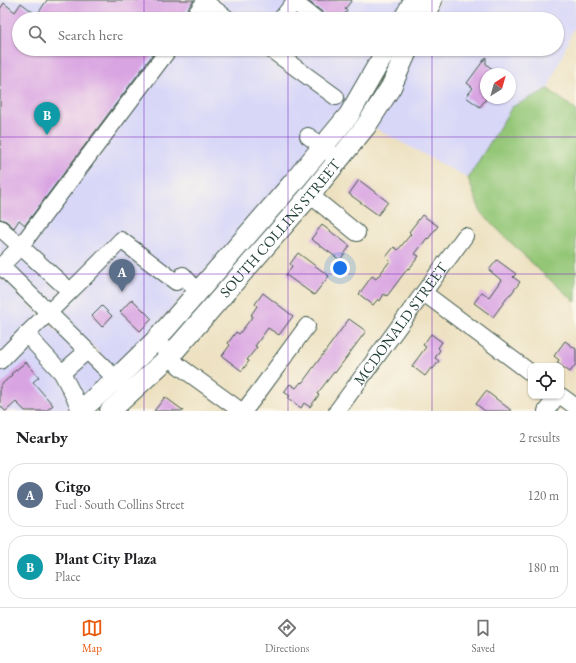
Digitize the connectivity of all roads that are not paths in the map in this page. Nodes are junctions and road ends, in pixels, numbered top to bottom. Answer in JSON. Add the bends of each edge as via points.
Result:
{"nodes":[{"id":1,"x":414,"y":0,"type":"edge"},
{"id":2,"x":421,"y":0,"type":"edge"},
{"id":3,"x":432,"y":0,"type":"edge"},
{"id":4,"x":206,"y":1,"type":"edge"},
{"id":5,"x":295,"y":1,"type":"edge"},
{"id":6,"x":197,"y":12,"type":"edge"},
{"id":7,"x":219,"y":12,"type":"edge"},
{"id":8,"x":286,"y":12,"type":"edge"},
{"id":9,"x":308,"y":12,"type":"edge"},
{"id":10,"x":408,"y":12,"type":"edge"},
{"id":11,"x":417,"y":12,"type":"edge"},
{"id":12,"x":426,"y":12,"type":"edge"},
{"id":13,"x":164,"y":56,"type":"edge"},
{"id":14,"x":280,"y":56,"type":"edge"},
{"id":15,"x":383,"y":56,"type":"edge"},
{"id":16,"x":400,"y":56,"type":"edge"},
{"id":17,"x":405,"y":56,"type":"edge"},
{"id":18,"x":391,"y":87,"type":"junction"},
{"id":19,"x":336,"y":97,"type":"dead end"},
{"id":20,"x":315,"y":141,"type":"junction"},
{"id":21,"x":338,"y":160,"type":"junction"},
{"id":22,"x":310,"y":195,"type":"junction"},
{"id":23,"x":0,"y":228,"type":"edge"},
{"id":24,"x":357,"y":233,"type":"dead end"},
{"id":25,"x":465,"y":236,"type":"dead end"},
{"id":26,"x":20,"y":247,"type":"junction"},
{"id":27,"x":231,"y":254,"type":"junction"},
{"id":28,"x":0,"y":265,"type":"edge"},
{"id":29,"x":70,"y":291,"type":"junction"},
{"id":30,"x":198,"y":292,"type":"junction"},
{"id":31,"x":424,"y":293,"type":"junction"},
{"id":32,"x":48,"y":312,"type":"junction"},
{"id":33,"x":307,"y":326,"type":"dead end"},
{"id":34,"x":26,"y":334,"type":"junction"},
{"id":35,"x":156,"y":340,"type":"junction"},
{"id":36,"x":87,"y":351,"type":"junction"},
{"id":37,"x":170,"y":356,"type":"junction"},
{"id":38,"x":0,"y":361,"type":"edge"},
{"id":39,"x":528,"y":371,"type":"edge"},
{"id":40,"x":62,"y":373,"type":"junction"},
{"id":41,"x":116,"y":379,"type":"junction"},
{"id":42,"x":132,"y":392,"type":"junction"},
{"id":43,"x":564,"y":398,"type":"edge"},
{"id":44,"x":555,"y":399,"type":"edge"},
{"id":45,"x":576,"y":407,"type":"edge"},
{"id":46,"x":86,"y":411,"type":"edge"},
{"id":47,"x":110,"y":411,"type":"edge"},
{"id":48,"x":241,"y":411,"type":"edge"},
{"id":49,"x":244,"y":411,"type":"edge"},
{"id":50,"x":337,"y":411,"type":"edge"},
{"id":51,"x":546,"y":411,"type":"edge"}],
"edges":[{"from":1,"to":10,"type":"main road"},
{"from":2,"to":11,"type":"main road"},
{"from":3,"to":12,"type":"main road"},
{"from":4,"to":6,"type":"street"},
{"from":4,"to":7,"type":"street"},
{"from":5,"to":8,"type":"street"},
{"from":5,"to":9,"type":"street"},
{"from":13,"to":26,"type":"street"},
{"from":14,"to":19,"type":"street"},
{"from":15,"to":20,"type":"main road","name":"SOUTH COLLINS STREET","via":[[349,115]]},
{"from":16,"to":18,"type":"main road"},
{"from":17,"to":18,"type":"main road","name":"SOUTH COLLINS STREET"},
{"from":18,"to":21,"type":"main road","name":"SOUTH COLLINS STREET","via":[[366,126]]},
{"from":20,"to":21,"type":"street"},
{"from":20,"to":27,"type":"main road","name":"SOUTH COLLINS STREET","via":[[291,185]]},
{"from":21,"to":22,"type":"main road","name":"SOUTH COLLINS STREET"},
{"from":22,"to":24,"type":"street"},
{"from":22,"to":37,"type":"main road","name":"SOUTH COLLINS STREET"},
{"from":23,"to":26,"type":"street"},
{"from":25,"to":31,"type":"street","name":"MCDONALD STREET"},
{"from":26,"to":28,"type":"street"},
{"from":26,"to":29,"type":"street"},
{"from":27,"to":30,"type":"main road","name":"SOUTH COLLINS STREET"},
{"from":27,"to":37,"type":"main road","via":[[180,322],[172,336]]},
{"from":28,"to":32,"type":"street"},
{"from":29,"to":30,"type":"street","via":[[121,240]]},
{"from":29,"to":32,"type":"street"},
{"from":30,"to":35,"type":"main road","name":"SOUTH COLLINS STREET"},
{"from":31,"to":39,"type":"street"},
{"from":31,"to":50,"type":"street","name":"MCDONALD STREET"},
{"from":32,"to":34,"type":"street"},
{"from":32,"to":36,"type":"street"},
{"from":33,"to":49,"type":"street"},
{"from":34,"to":38,"type":"street"},
{"from":34,"to":40,"type":"street"},
{"from":35,"to":37,"type":"street"},
{"from":35,"to":41,"type":"main road","name":"SOUTH COLLINS STREET"},
{"from":36,"to":40,"type":"street"},
{"from":36,"to":41,"type":"street"},
{"from":37,"to":42,"type":"main road","name":"SOUTH COLLINS STREET"},
{"from":37,"to":48,"type":"street","via":[[179,366]]},
{"from":40,"to":46,"type":"street"},
{"from":41,"to":42,"type":"street"},
{"from":41,"to":46,"type":"main road","name":"SOUTH COLLINS STREET"},
{"from":42,"to":47,"type":"main road","name":"SOUTH COLLINS STREET"},
{"from":43,"to":45,"type":"street"},
{"from":44,"to":51,"type":"street"}]}
